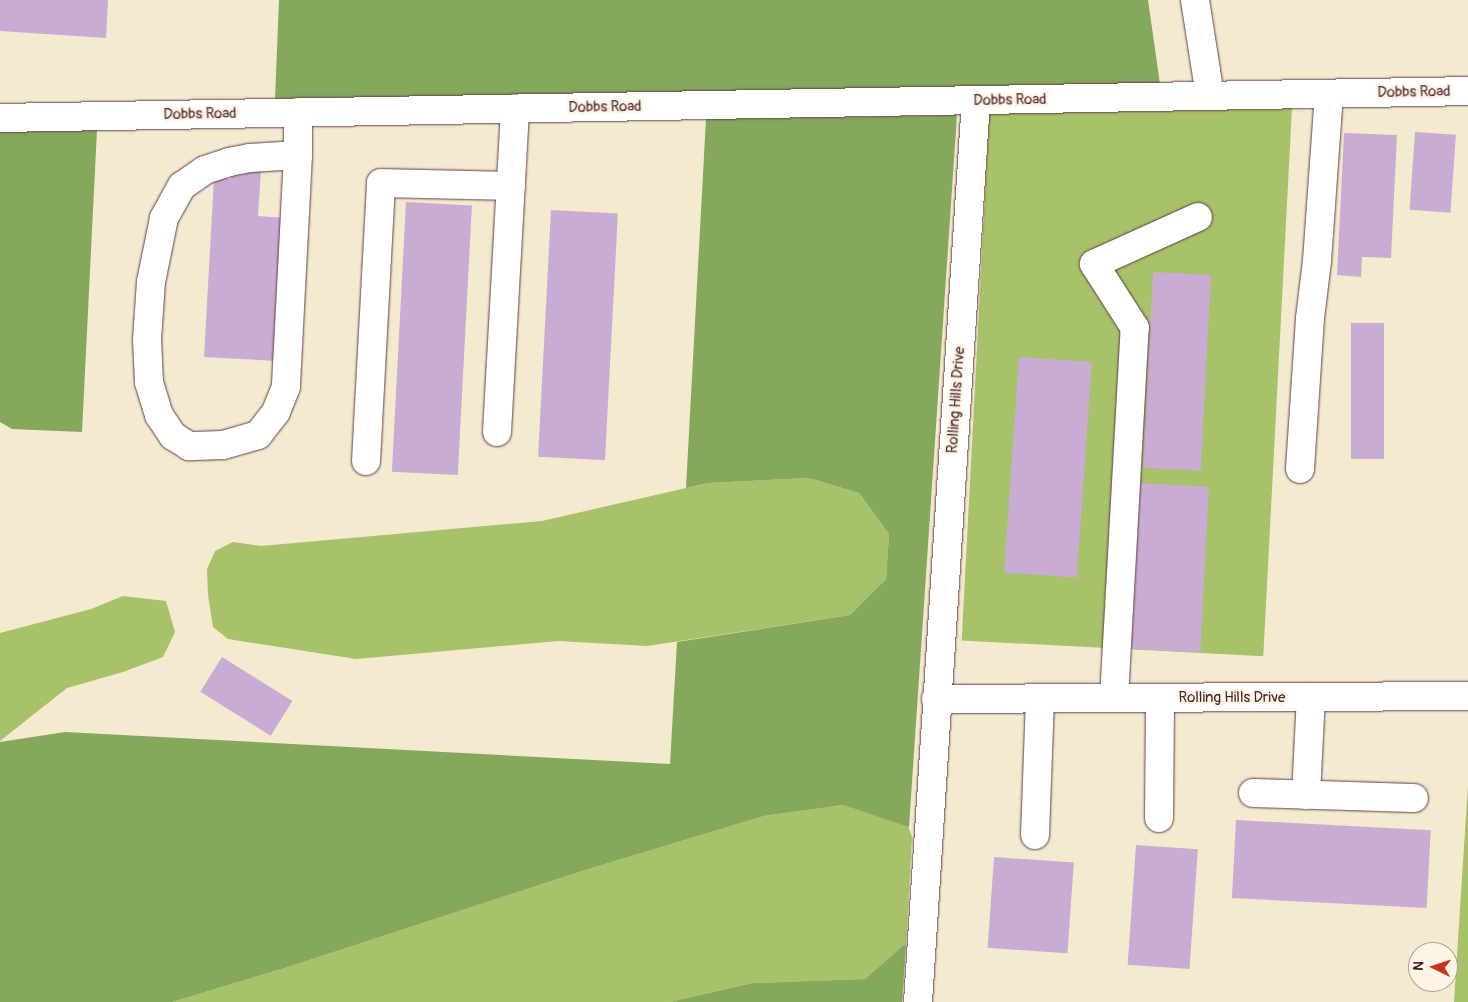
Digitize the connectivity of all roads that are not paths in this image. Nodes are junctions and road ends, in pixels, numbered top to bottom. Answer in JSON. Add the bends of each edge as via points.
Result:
{"nodes":[{"id":1,"x":1194,"y":0,"type":"edge"},
{"id":2,"x":1468,"y":91,"type":"edge"},
{"id":3,"x":1330,"y":94,"type":"junction"},
{"id":4,"x":1210,"y":96,"type":"junction"},
{"id":5,"x":976,"y":101,"type":"junction"},
{"id":6,"x":515,"y":108,"type":"junction"},
{"id":7,"x":298,"y":112,"type":"junction"},
{"id":8,"x":0,"y":118,"type":"edge"},
{"id":9,"x":298,"y":155,"type":"junction"},
{"id":10,"x":511,"y":186,"type":"junction"},
{"id":11,"x":1198,"y":217,"type":"dead end"},
{"id":12,"x":497,"y":432,"type":"dead end"},
{"id":13,"x":366,"y":461,"type":"dead end"},
{"id":14,"x":1300,"y":469,"type":"dead end"},
{"id":15,"x":1468,"y":696,"type":"edge"},
{"id":16,"x":1311,"y":697,"type":"junction"},
{"id":17,"x":1114,"y":698,"type":"junction"},
{"id":18,"x":1160,"y":698,"type":"junction"},
{"id":19,"x":936,"y":699,"type":"junction"},
{"id":20,"x":1040,"y":699,"type":"junction"},
{"id":21,"x":1253,"y":793,"type":"dead end"},
{"id":22,"x":1306,"y":795,"type":"junction"},
{"id":23,"x":1414,"y":798,"type":"dead end"},
{"id":24,"x":1159,"y":818,"type":"dead end"},
{"id":25,"x":1035,"y":835,"type":"dead end"},
{"id":26,"x":918,"y":1002,"type":"edge"}],
"edges":[{"from":1,"to":4,"type":"street"},
{"from":2,"to":3,"type":"street","name":"Dobbs Road"},
{"from":3,"to":4,"type":"street","name":"Dobbs Road"},
{"from":3,"to":14,"type":"street"},
{"from":4,"to":5,"type":"street","name":"Dobbs Road"},
{"from":5,"to":6,"type":"street","name":"Dobbs Road"},
{"from":5,"to":19,"type":"street","name":"Rolling Hills Drive"},
{"from":6,"to":7,"type":"street","name":"Dobbs Road"},
{"from":6,"to":10,"type":"street"},
{"from":7,"to":8,"type":"street","name":"Dobbs Road"},
{"from":7,"to":9,"type":"street"},
{"from":9,"to":9,"type":"street","via":[[286,388],[276,412],[258,435],[222,445],[189,446],[173,436],[158,415],[149,382],[147,340],[151,282],[164,218],[182,186],[205,170],[250,158]]},
{"from":10,"to":12,"type":"street"},
{"from":10,"to":13,"type":"street","via":[[380,183]]},
{"from":11,"to":17,"type":"street","via":[[1094,264],[1135,328]]},
{"from":15,"to":16,"type":"street","name":"Rolling Hills Drive"},
{"from":16,"to":18,"type":"street","name":"Rolling Hills Drive"},
{"from":16,"to":22,"type":"street"},
{"from":17,"to":18,"type":"street","name":"Rolling Hills Drive"},
{"from":17,"to":20,"type":"street","name":"Rolling Hills Drive"},
{"from":18,"to":24,"type":"street"},
{"from":19,"to":20,"type":"street","name":"Rolling Hills Drive"},
{"from":19,"to":26,"type":"street","name":"Rolling Hills Drive"},
{"from":20,"to":25,"type":"street"},
{"from":21,"to":22,"type":"street"},
{"from":22,"to":23,"type":"street"}]}
